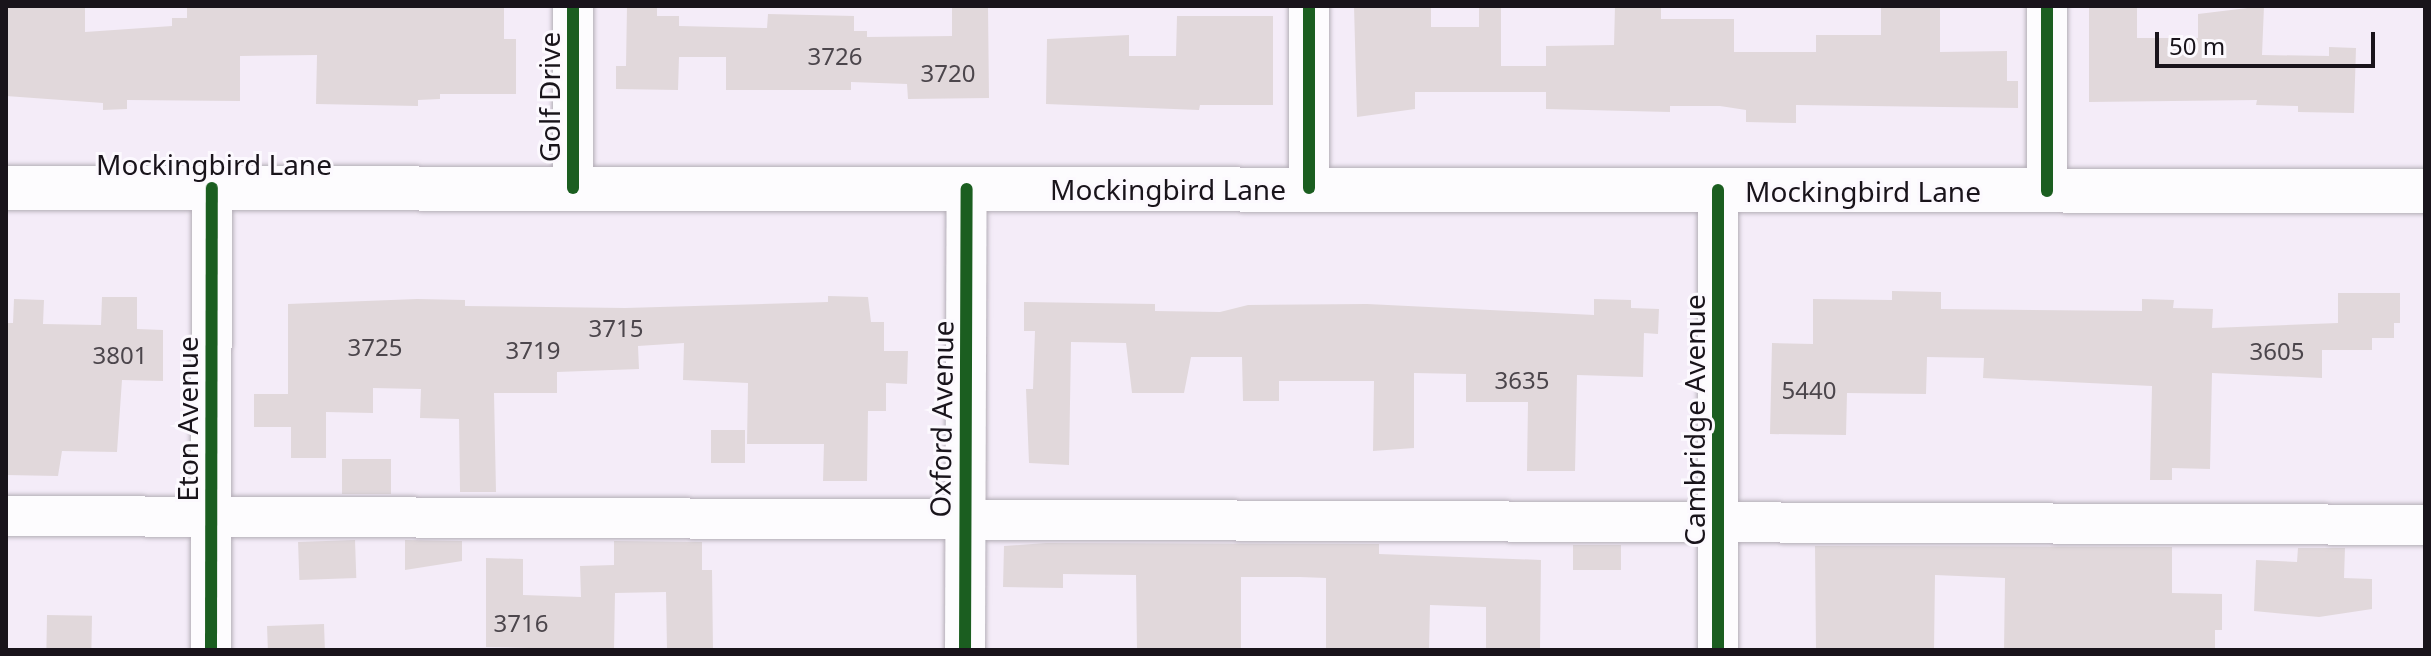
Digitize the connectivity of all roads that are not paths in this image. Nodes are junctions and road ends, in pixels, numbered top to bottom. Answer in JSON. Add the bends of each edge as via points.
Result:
{"nodes":[{"id":1,"x":573,"y":6,"type":"edge"},
{"id":2,"x":1309,"y":6,"type":"edge"},
{"id":3,"x":2047,"y":6,"type":"edge"},
{"id":4,"x":6,"y":188,"type":"edge"},
{"id":5,"x":212,"y":188,"type":"junction"},
{"id":6,"x":573,"y":188,"type":"junction"},
{"id":7,"x":1309,"y":188,"type":"junction"},
{"id":8,"x":967,"y":189,"type":"junction"},
{"id":9,"x":1718,"y":190,"type":"junction"},
{"id":10,"x":2047,"y":191,"type":"junction"},
{"id":11,"x":2425,"y":191,"type":"edge"},
{"id":12,"x":6,"y":516,"type":"edge"},
{"id":13,"x":211,"y":516,"type":"junction"},
{"id":14,"x":964,"y":519,"type":"junction"},
{"id":15,"x":1718,"y":522,"type":"junction"},
{"id":16,"x":2425,"y":525,"type":"edge"},
{"id":17,"x":211,"y":650,"type":"edge"},
{"id":18,"x":965,"y":650,"type":"edge"},
{"id":19,"x":1718,"y":650,"type":"edge"}],
"edges":[{"from":1,"to":6,"type":"street","name":"Golf Drive"},
{"from":2,"to":7,"type":"street"},
{"from":3,"to":10,"type":"street"},
{"from":4,"to":5,"type":"main road","name":"Mockingbird Lane"},
{"from":5,"to":6,"type":"main road","name":"Mockingbird Lane"},
{"from":5,"to":13,"type":"street","name":"Eton Avenue"},
{"from":6,"to":8,"type":"main road","name":"Mockingbird Lane"},
{"from":7,"to":8,"type":"main road","name":"Mockingbird Lane"},
{"from":7,"to":9,"type":"main road","name":"Mockingbird Lane"},
{"from":8,"to":14,"type":"street","name":"Oxford Avenue"},
{"from":9,"to":10,"type":"main road","name":"Mockingbird Lane"},
{"from":9,"to":15,"type":"street","name":"Cambridge Avenue"},
{"from":10,"to":11,"type":"main road","name":"Mockingbird Lane"},
{"from":12,"to":13,"type":"street"},
{"from":13,"to":14,"type":"street"},
{"from":13,"to":17,"type":"street","name":"Eton Avenue"},
{"from":14,"to":15,"type":"street"},
{"from":14,"to":18,"type":"street","name":"Oxford Avenue"},
{"from":15,"to":16,"type":"street"},
{"from":15,"to":19,"type":"street","name":"Cambridge Avenue"}]}
